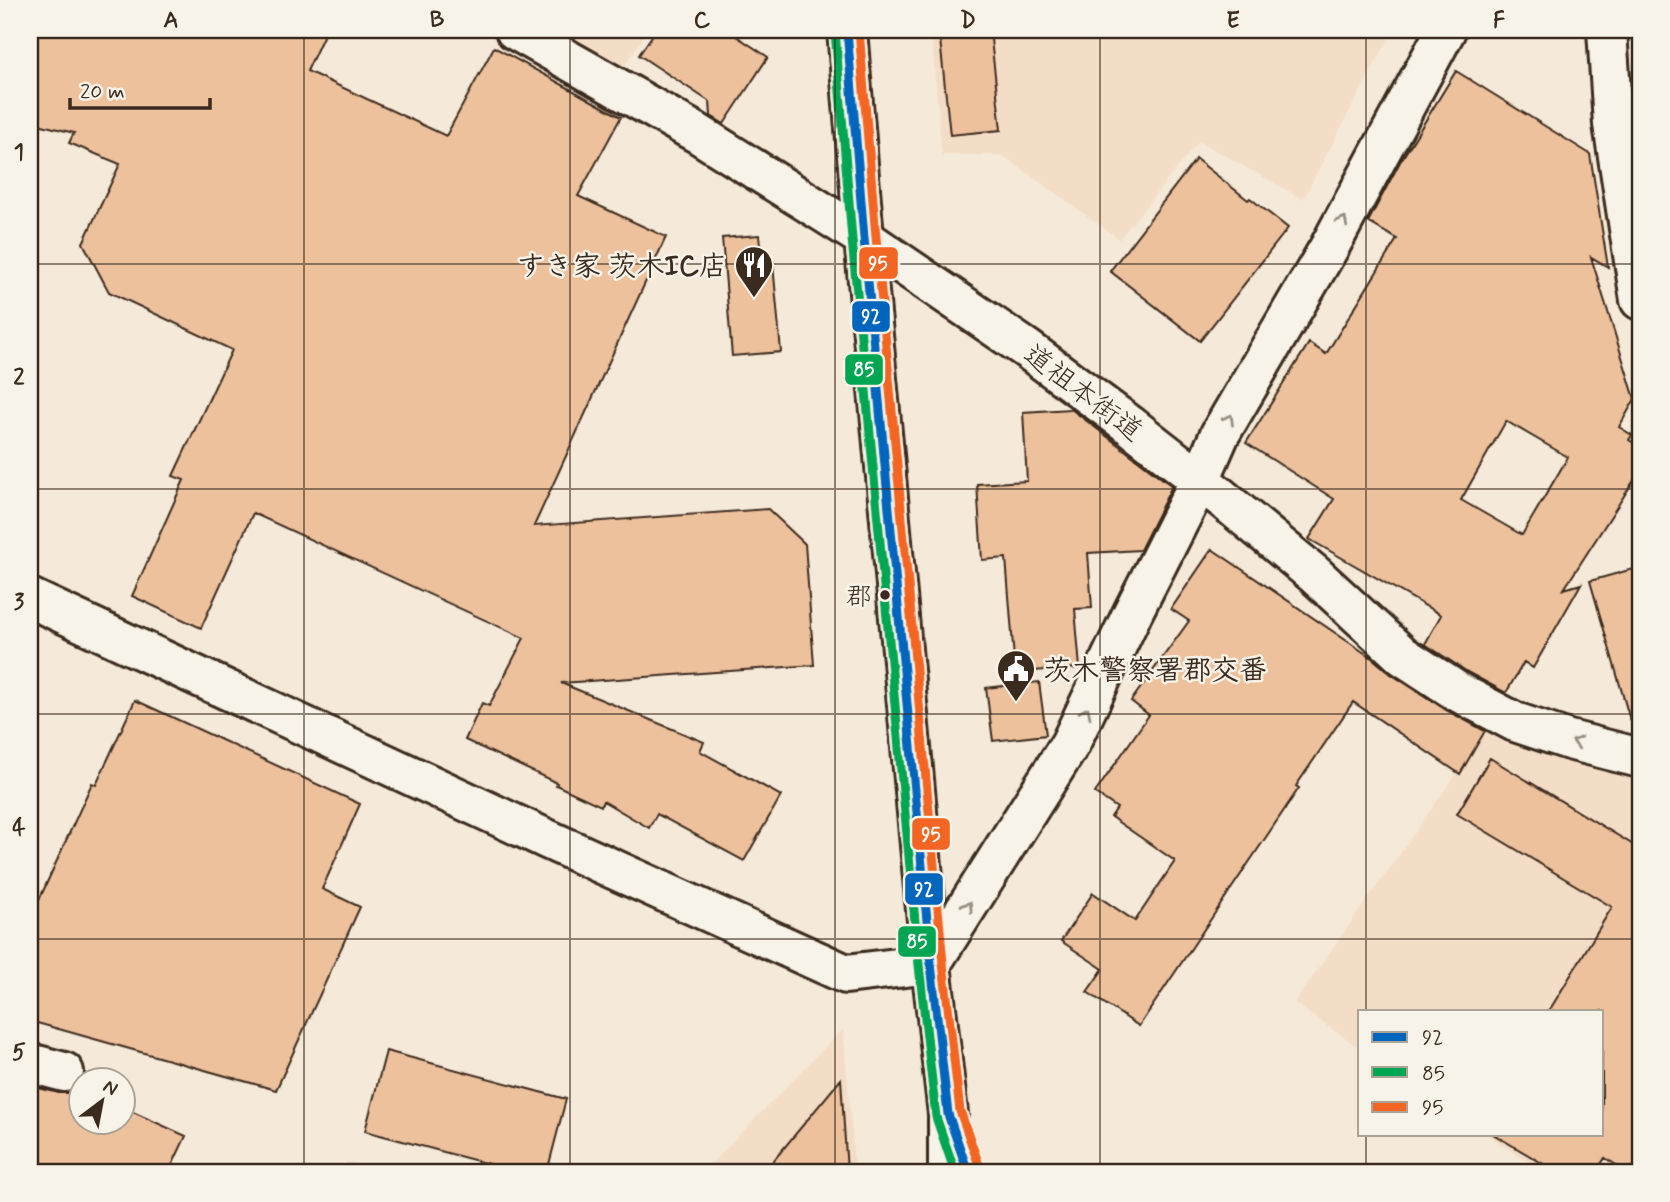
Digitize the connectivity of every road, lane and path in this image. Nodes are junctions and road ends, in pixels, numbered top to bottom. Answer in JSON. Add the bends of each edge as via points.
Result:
{"nodes":[{"id":1,"x":515,"y":30,"type":"edge"},
{"id":2,"x":847,"y":30,"type":"edge"},
{"id":3,"x":1607,"y":30,"type":"edge"},
{"id":4,"x":1442,"y":36,"type":"edge"},
{"id":5,"x":864,"y":238,"type":"junction"},
{"id":6,"x":1640,"y":300,"type":"edge"},
{"id":7,"x":1200,"y":480,"type":"junction"},
{"id":8,"x":30,"y":598,"type":"edge"},
{"id":9,"x":1640,"y":758,"type":"edge"},
{"id":10,"x":931,"y":964,"type":"junction"},
{"id":11,"x":948,"y":1114,"type":"junction"},
{"id":12,"x":948,"y":1172,"type":"edge"},
{"id":13,"x":968,"y":1172,"type":"edge"}],
"edges":[{"from":1,"to":5,"type":"main road","name":"道祖本街道","via":[[697,133]]},
{"from":2,"to":5,"type":"main road"},
{"from":3,"to":6,"type":"main road","via":[[1613,124]]},
{"from":7,"to":4,"type":"main road","one_way":true,"via":[[1220,434],[1330,246]]},
{"from":5,"to":7,"type":"main road","name":"道祖本街道","via":[[1027,349]]},
{"from":5,"to":10,"type":"main road"},
{"from":9,"to":7,"type":"main road","name":"道祖本街道","one_way":true,"via":[[1515,722],[1458,692],[1403,656],[1314,574]]},
{"from":10,"to":7,"type":"main road","one_way":true,"via":[[1070,744]]},
{"from":8,"to":10,"type":"main road","via":[[846,974]]},
{"from":10,"to":11,"type":"main road"},
{"from":11,"to":12,"type":"main road"},
{"from":11,"to":13,"type":"main road"}]}
